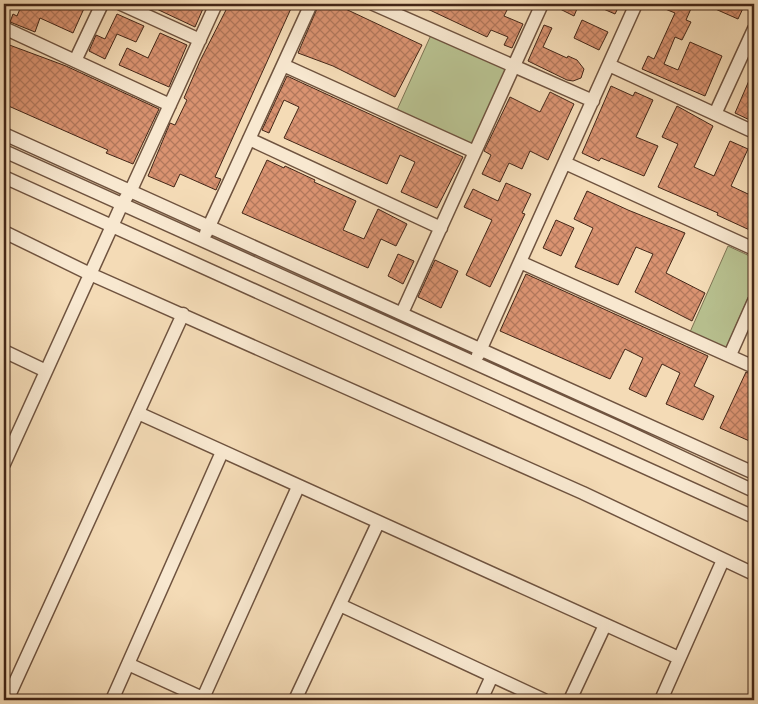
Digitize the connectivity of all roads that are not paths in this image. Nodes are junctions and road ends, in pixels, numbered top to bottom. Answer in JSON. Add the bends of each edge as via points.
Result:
{"nodes":[{"id":1,"x":102,"y":4,"type":"edge"},
{"id":2,"x":121,"y":4,"type":"edge"},
{"id":3,"x":216,"y":4,"type":"edge"},
{"id":4,"x":311,"y":4,"type":"edge"},
{"id":5,"x":373,"y":4,"type":"edge"},
{"id":6,"x":542,"y":4,"type":"edge"},
{"id":7,"x":636,"y":4,"type":"edge"},
{"id":8,"x":4,"y":28,"type":"edge"},
{"id":9,"x":754,"y":29,"type":"edge"},
{"id":10,"x":200,"y":40,"type":"junction"},
{"id":11,"x":76,"y":61,"type":"junction"},
{"id":12,"x":283,"y":65,"type":"junction"},
{"id":13,"x":609,"y":65,"type":"junction"},
{"id":14,"x":514,"y":66,"type":"junction"},
{"id":15,"x":592,"y":101,"type":"junction"},
{"id":16,"x":170,"y":105,"type":"junction"},
{"id":17,"x":715,"y":114,"type":"junction"},
{"id":18,"x":754,"y":132,"type":"edge"},
{"id":19,"x":4,"y":134,"type":"edge"},
{"id":20,"x":249,"y":139,"type":"junction"},
{"id":21,"x":4,"y":151,"type":"edge"},
{"id":22,"x":475,"y":152,"type":"junction"},
{"id":23,"x":565,"y":163,"type":"junction"},
{"id":24,"x":4,"y":178,"type":"edge"},
{"id":25,"x":131,"y":190,"type":"junction"},
{"id":26,"x":122,"y":204,"type":"junction"},
{"id":27,"x":209,"y":226,"type":"junction"},
{"id":28,"x":111,"y":227,"type":"junction"},
{"id":29,"x":441,"y":228,"type":"junction"},
{"id":30,"x":4,"y":232,"type":"edge"},
{"id":31,"x":202,"y":240,"type":"junction"},
{"id":32,"x":754,"y":249,"type":"edge"},
{"id":33,"x":520,"y":262,"type":"junction"},
{"id":34,"x":90,"y":274,"type":"junction"},
{"id":35,"x":754,"y":301,"type":"edge"},
{"id":36,"x":402,"y":313,"type":"junction"},
{"id":37,"x":183,"y":314,"type":"junction"},
{"id":38,"x":481,"y":349,"type":"junction"},
{"id":39,"x":4,"y":351,"type":"edge"},
{"id":40,"x":730,"y":356,"type":"junction"},
{"id":41,"x":474,"y":364,"type":"junction"},
{"id":42,"x":754,"y":366,"type":"edge"},
{"id":43,"x":46,"y":371,"type":"junction"},
{"id":44,"x":138,"y":413,"type":"junction"},
{"id":45,"x":222,"y":452,"type":"junction"},
{"id":46,"x":5,"y":459,"type":"edge"},
{"id":47,"x":754,"y":473,"type":"edge"},
{"id":48,"x":298,"y":487,"type":"junction"},
{"id":49,"x":754,"y":491,"type":"edge"},
{"id":50,"x":754,"y":517,"type":"edge"},
{"id":51,"x":378,"y":523,"type":"junction"},
{"id":52,"x":723,"y":560,"type":"junction"},
{"id":53,"x":754,"y":574,"type":"edge"},
{"id":54,"x":340,"y":605,"type":"junction"},
{"id":55,"x":605,"y":625,"type":"junction"},
{"id":56,"x":679,"y":658,"type":"junction"},
{"id":57,"x":128,"y":664,"type":"junction"},
{"id":58,"x":492,"y":676,"type":"junction"},
{"id":59,"x":205,"y":699,"type":"edge"},
{"id":60,"x":7,"y":700,"type":"edge"},
{"id":61,"x":112,"y":700,"type":"edge"},
{"id":62,"x":295,"y":700,"type":"edge"},
{"id":63,"x":481,"y":700,"type":"edge"},
{"id":64,"x":544,"y":700,"type":"edge"},
{"id":65,"x":570,"y":700,"type":"edge"},
{"id":66,"x":661,"y":700,"type":"edge"}],
"edges":[{"from":1,"to":11,"type":"street"},
{"from":2,"to":10,"type":"street"},
{"from":3,"to":10,"type":"street"},
{"from":4,"to":12,"type":"street"},
{"from":5,"to":14,"type":"street"},
{"from":6,"to":14,"type":"street"},
{"from":7,"to":13,"type":"street"},
{"from":8,"to":11,"type":"street"},
{"from":9,"to":17,"type":"street"},
{"from":10,"to":16,"type":"street"},
{"from":11,"to":16,"type":"street"},
{"from":12,"to":20,"type":"street"},
{"from":12,"to":22,"type":"street"},
{"from":13,"to":15,"type":"street"},
{"from":13,"to":17,"type":"street"},
{"from":14,"to":15,"type":"street"},
{"from":14,"to":22,"type":"street"},
{"from":15,"to":23,"type":"street"},
{"from":16,"to":25,"type":"street"},
{"from":17,"to":18,"type":"street"},
{"from":19,"to":25,"type":"street"},
{"from":20,"to":27,"type":"street"},
{"from":20,"to":29,"type":"street"},
{"from":21,"to":26,"type":"street"},
{"from":22,"to":29,"type":"street"},
{"from":23,"to":32,"type":"street"},
{"from":23,"to":33,"type":"street"},
{"from":24,"to":28,"type":"street"},
{"from":25,"to":26,"type":"street"},
{"from":25,"to":27,"type":"street"},
{"from":26,"to":28,"type":"street"},
{"from":26,"to":31,"type":"street"},
{"from":27,"to":31,"type":"street"},
{"from":27,"to":36,"type":"street"},
{"from":28,"to":34,"type":"street"},
{"from":28,"to":50,"type":"street"},
{"from":29,"to":36,"type":"street"},
{"from":30,"to":34,"type":"street"},
{"from":31,"to":41,"type":"street"},
{"from":33,"to":38,"type":"street"},
{"from":33,"to":40,"type":"street"},
{"from":34,"to":37,"type":"street"},
{"from":34,"to":43,"type":"street"},
{"from":35,"to":40,"type":"street"},
{"from":36,"to":38,"type":"street"},
{"from":37,"to":44,"type":"street"},
{"from":37,"to":52,"type":"street","via":[[583,493]]},
{"from":38,"to":41,"type":"street"},
{"from":38,"to":47,"type":"street"},
{"from":39,"to":43,"type":"street"},
{"from":40,"to":42,"type":"street"},
{"from":41,"to":49,"type":"street"},
{"from":43,"to":46,"type":"street"},
{"from":44,"to":45,"type":"street"},
{"from":44,"to":60,"type":"street"},
{"from":45,"to":48,"type":"street"},
{"from":45,"to":57,"type":"street"},
{"from":48,"to":51,"type":"street"},
{"from":48,"to":59,"type":"street"},
{"from":51,"to":54,"type":"street"},
{"from":51,"to":55,"type":"street"},
{"from":52,"to":53,"type":"street"},
{"from":52,"to":56,"type":"street"},
{"from":54,"to":58,"type":"street"},
{"from":54,"to":62,"type":"street"},
{"from":55,"to":56,"type":"street"},
{"from":55,"to":65,"type":"street"},
{"from":56,"to":66,"type":"street"},
{"from":57,"to":59,"type":"street"},
{"from":57,"to":61,"type":"street"},
{"from":58,"to":63,"type":"street"},
{"from":58,"to":64,"type":"street"}]}
